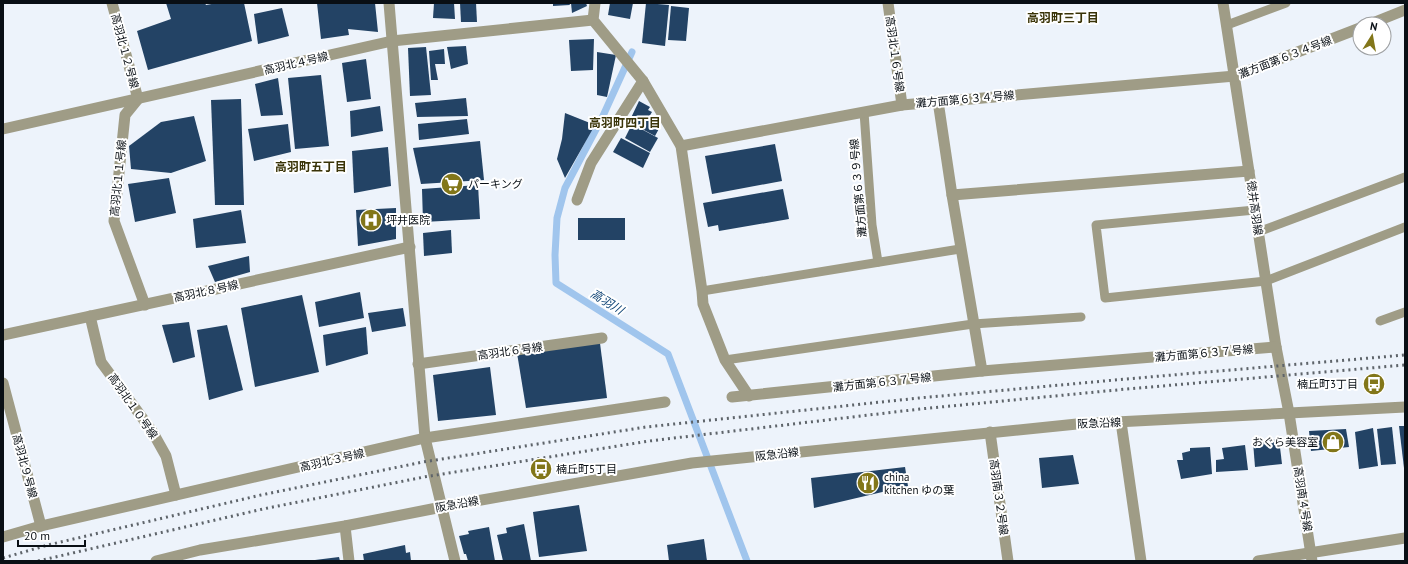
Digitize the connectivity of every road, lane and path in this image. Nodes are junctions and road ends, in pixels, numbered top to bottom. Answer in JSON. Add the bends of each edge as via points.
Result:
{"nodes":[{"id":1,"x":112,"y":3,"type":"edge"},
{"id":2,"x":389,"y":3,"type":"edge"},
{"id":3,"x":596,"y":3,"type":"edge"},
{"id":4,"x":888,"y":3,"type":"edge"},
{"id":5,"x":1223,"y":3,"type":"edge"},
{"id":6,"x":1286,"y":3,"type":"edge"},
{"id":7,"x":1405,"y":10,"type":"edge"},
{"id":8,"x":1390,"y":16,"type":"edge"},
{"id":9,"x":593,"y":20,"type":"junction"},
{"id":10,"x":1227,"y":25,"type":"junction"},
{"id":11,"x":1352,"y":31,"type":"edge"},
{"id":12,"x":392,"y":41,"type":"junction"},
{"id":13,"x":1235,"y":76,"type":"junction"},
{"id":14,"x":641,"y":78,"type":"junction"},
{"id":15,"x":138,"y":99,"type":"junction"},
{"id":16,"x":938,"y":101,"type":"junction"},
{"id":17,"x":902,"y":105,"type":"junction"},
{"id":18,"x":864,"y":112,"type":"junction"},
{"id":19,"x":3,"y":129,"type":"edge"},
{"id":20,"x":681,"y":146,"type":"junction"},
{"id":21,"x":1249,"y":171,"type":"junction"},
{"id":22,"x":1405,"y":177,"type":"edge"},
{"id":23,"x":952,"y":195,"type":"junction"},
{"id":24,"x":577,"y":200,"type":"dead end"},
{"id":25,"x":1255,"y":210,"type":"junction"},
{"id":26,"x":1405,"y":227,"type":"edge"},
{"id":27,"x":1258,"y":232,"type":"junction"},
{"id":28,"x":410,"y":247,"type":"junction"},
{"id":29,"x":960,"y":249,"type":"junction"},
{"id":30,"x":878,"y":262,"type":"junction"},
{"id":31,"x":1266,"y":281,"type":"junction"},
{"id":32,"x":702,"y":291,"type":"junction"},
{"id":33,"x":145,"y":304,"type":"junction"},
{"id":34,"x":1405,"y":312,"type":"edge"},
{"id":35,"x":90,"y":316,"type":"junction"},
{"id":36,"x":1080,"y":317,"type":"dead end"},
{"id":37,"x":1380,"y":321,"type":"dead end"},
{"id":38,"x":973,"y":324,"type":"junction"},
{"id":39,"x":3,"y":335,"type":"edge"},
{"id":40,"x":602,"y":338,"type":"dead end"},
{"id":41,"x":1276,"y":347,"type":"junction"},
{"id":42,"x":725,"y":360,"type":"junction"},
{"id":43,"x":418,"y":364,"type":"junction"},
{"id":44,"x":982,"y":372,"type":"junction"},
{"id":45,"x":3,"y":383,"type":"edge"},
{"id":46,"x":748,"y":396,"type":"junction"},
{"id":47,"x":732,"y":397,"type":"dead end"},
{"id":48,"x":664,"y":402,"type":"dead end"},
{"id":49,"x":1405,"y":406,"type":"edge"},
{"id":50,"x":1289,"y":413,"type":"junction"},
{"id":51,"x":1121,"y":422,"type":"junction"},
{"id":52,"x":990,"y":432,"type":"junction"},
{"id":53,"x":425,"y":438,"type":"junction"},
{"id":54,"x":176,"y":495,"type":"junction"},
{"id":55,"x":442,"y":507,"type":"junction"},
{"id":56,"x":40,"y":526,"type":"junction"},
{"id":57,"x":345,"y":526,"type":"junction"},
{"id":58,"x":3,"y":537,"type":"edge"},
{"id":59,"x":1405,"y":538,"type":"edge"},
{"id":60,"x":1312,"y":557,"type":"edge"},
{"id":61,"x":156,"y":561,"type":"edge"},
{"id":62,"x":349,"y":561,"type":"edge"},
{"id":63,"x":455,"y":561,"type":"edge"},
{"id":64,"x":1008,"y":561,"type":"edge"},
{"id":65,"x":1141,"y":561,"type":"edge"},
{"id":66,"x":1258,"y":561,"type":"edge"}],
"edges":[{"from":1,"to":15,"type":"street","name":"高羽北１２号線"},
{"from":2,"to":12,"type":"street"},
{"from":3,"to":9,"type":"street"},
{"from":4,"to":17,"type":"street","name":"高羽北１６号線"},
{"from":5,"to":10,"type":"street","name":"徳井高羽線"},
{"from":6,"to":10,"type":"lane"},
{"from":7,"to":8,"type":"street"},
{"from":9,"to":12,"type":"street","name":"高羽北４号線"},
{"from":9,"to":14,"type":"street"},
{"from":10,"to":13,"type":"street","name":"徳井高羽線"},
{"from":11,"to":13,"type":"street","name":"灘方面第６３４号線"},
{"from":12,"to":15,"type":"street","name":"高羽北４号線"},
{"from":12,"to":28,"type":"street"},
{"from":13,"to":16,"type":"street","name":"灘方面第６３４号線"},
{"from":13,"to":21,"type":"street","name":"徳井高羽線"},
{"from":14,"to":20,"type":"street"},
{"from":14,"to":24,"type":"street","via":[[591,163]]},
{"from":15,"to":19,"type":"street","name":"高羽北４号線"},
{"from":15,"to":33,"type":"street","name":"高羽北１１号線","via":[[125,115],[114,221]]},
{"from":16,"to":17,"type":"street","name":"灘方面第６３４号線"},
{"from":16,"to":23,"type":"street"},
{"from":17,"to":18,"type":"street","name":"灘方面第６３４号線"},
{"from":18,"to":20,"type":"street","name":"灘方面第６３４号線"},
{"from":18,"to":30,"type":"lane","name":"灘方面第６３９号線","via":[[872,225]]},
{"from":20,"to":32,"type":"street"},
{"from":21,"to":23,"type":"street"},
{"from":21,"to":25,"type":"street","name":"徳井高羽線"},
{"from":22,"to":27,"type":"lane"},
{"from":23,"to":29,"type":"street"},
{"from":25,"to":27,"type":"street","name":"徳井高羽線"},
{"from":25,"to":31,"type":"lane","via":[[1096,225],[1106,298]]},
{"from":26,"to":31,"type":"lane"},
{"from":27,"to":31,"type":"street","name":"徳井高羽線"},
{"from":28,"to":33,"type":"street","name":"高羽北８号線"},
{"from":28,"to":43,"type":"street"},
{"from":29,"to":30,"type":"lane"},
{"from":29,"to":38,"type":"street"},
{"from":30,"to":32,"type":"lane"},
{"from":31,"to":41,"type":"street","name":"徳井高羽線"},
{"from":32,"to":42,"type":"street","via":[[703,304]]},
{"from":33,"to":35,"type":"street","name":"高羽北８号線"},
{"from":34,"to":37,"type":"lane"},
{"from":35,"to":39,"type":"street","name":"高羽北８号線"},
{"from":35,"to":54,"type":"street","name":"高羽北１０号線","via":[[101,362],[152,430],[166,456]]},
{"from":36,"to":38,"type":"lane"},
{"from":38,"to":42,"type":"lane"},
{"from":38,"to":44,"type":"street"},
{"from":40,"to":43,"type":"street","name":"高羽北６号線"},
{"from":41,"to":44,"type":"street","name":"灘方面第６３７号線"},
{"from":41,"to":50,"type":"street","name":"徳井高羽線"},
{"from":42,"to":46,"type":"street"},
{"from":43,"to":53,"type":"street"},
{"from":44,"to":46,"type":"street","name":"灘方面第６３７号線"},
{"from":45,"to":56,"type":"street","name":"高羽北９号線"},
{"from":46,"to":47,"type":"street","name":"灘方面第６３７号線"},
{"from":48,"to":53,"type":"street","name":"高羽北３号線"},
{"from":49,"to":50,"type":"street","name":"阪急沿線"},
{"from":50,"to":51,"type":"street","name":"阪急沿線"},
{"from":50,"to":60,"type":"street","name":"高羽南４号線"},
{"from":51,"to":52,"type":"street","name":"阪急沿線"},
{"from":51,"to":65,"type":"street"},
{"from":52,"to":55,"type":"street","name":"阪急沿線","via":[[692,463]]},
{"from":52,"to":64,"type":"street","name":"高羽南３２号線"},
{"from":53,"to":54,"type":"street","name":"高羽北３号線"},
{"from":53,"to":55,"type":"street"},
{"from":54,"to":56,"type":"street","name":"高羽北３号線"},
{"from":55,"to":57,"type":"street","name":"阪急沿線"},
{"from":55,"to":63,"type":"street"},
{"from":56,"to":58,"type":"street","name":"高羽北３号線"},
{"from":57,"to":61,"type":"street","name":"阪急沿線","via":[[200,550]]},
{"from":57,"to":62,"type":"street"},
{"from":59,"to":60,"type":"street"},
{"from":60,"to":66,"type":"street"}]}
